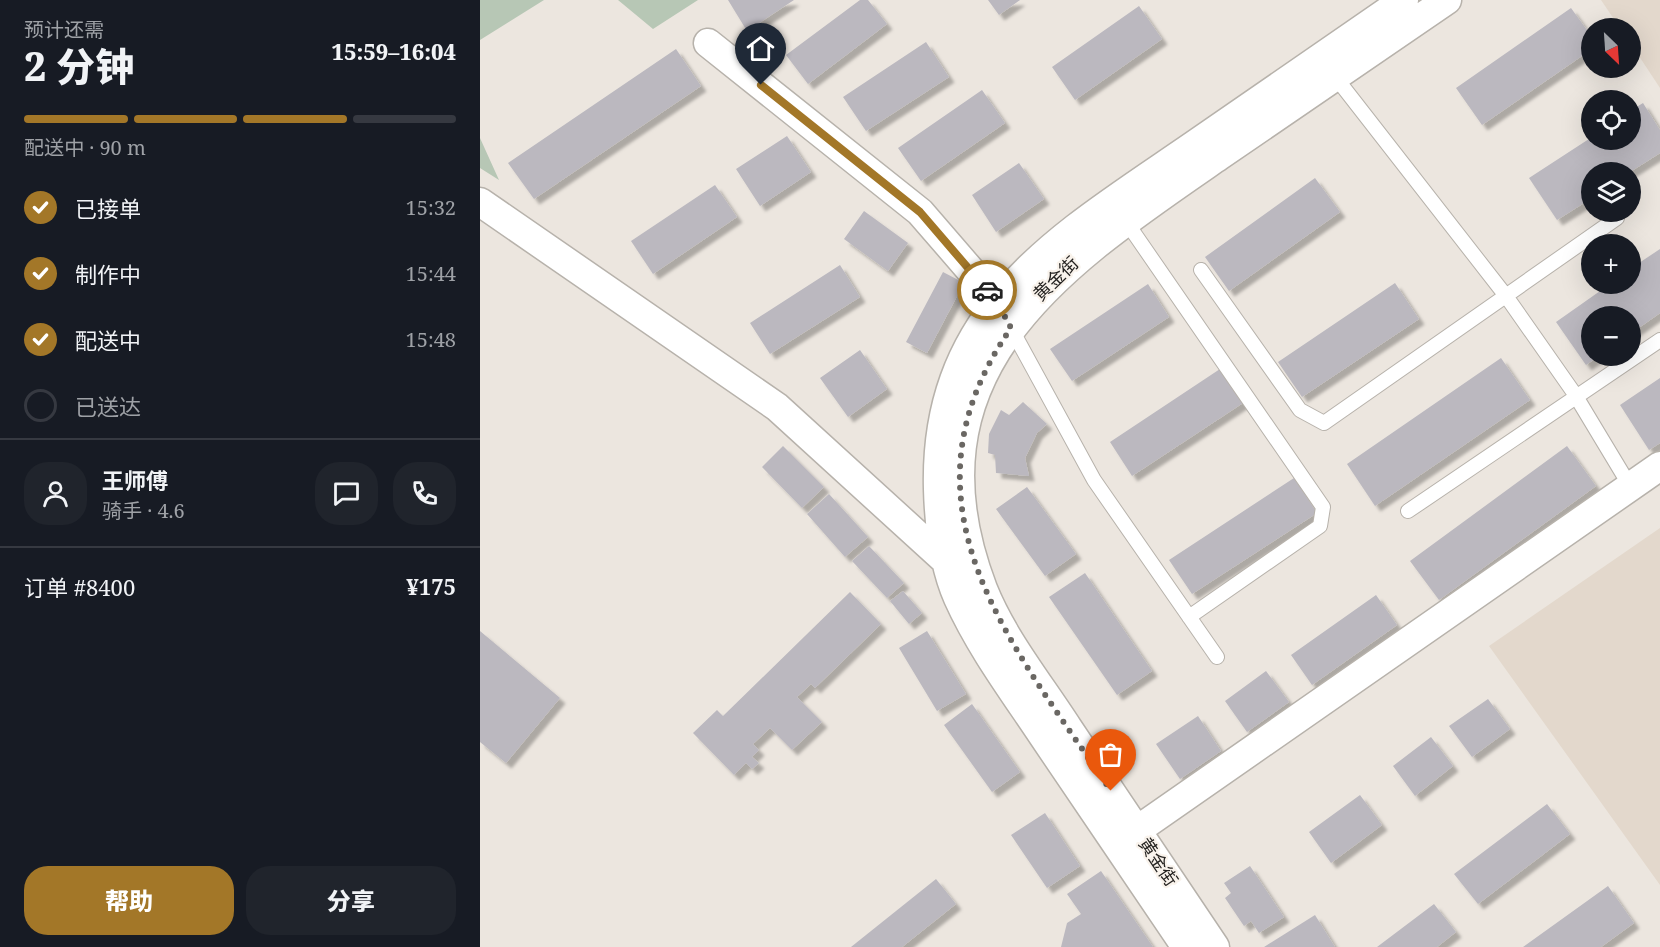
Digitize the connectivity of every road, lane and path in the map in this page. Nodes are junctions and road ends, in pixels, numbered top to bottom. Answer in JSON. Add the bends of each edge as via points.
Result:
{"nodes":[{"id":1,"x":1404,"y":0,"type":"edge"},
{"id":2,"x":1447,"y":0,"type":"edge"},
{"id":3,"x":708,"y":43,"type":"dead end"},
{"id":4,"x":1328,"y":67,"type":"junction"},
{"id":5,"x":480,"y":202,"type":"edge"},
{"id":6,"x":1119,"y":211,"type":"junction"},
{"id":7,"x":1611,"y":222,"type":"edge"},
{"id":8,"x":1201,"y":270,"type":"dead end"},
{"id":9,"x":1506,"y":296,"type":"junction"},
{"id":10,"x":997,"y":302,"type":"junction"},
{"id":11,"x":1011,"y":328,"type":"junction"},
{"id":12,"x":1660,"y":340,"type":"edge"},
{"id":13,"x":1576,"y":397,"type":"junction"},
{"id":14,"x":1660,"y":466,"type":"edge"},
{"id":15,"x":1630,"y":486,"type":"junction"},
{"id":16,"x":1408,"y":511,"type":"dead end"},
{"id":17,"x":959,"y":559,"type":"junction"},
{"id":18,"x":1189,"y":617,"type":"junction"},
{"id":19,"x":1217,"y":657,"type":"dead end"},
{"id":20,"x":1127,"y":837,"type":"junction"},
{"id":21,"x":1186,"y":947,"type":"edge"},
{"id":22,"x":1215,"y":947,"type":"edge"}],
"edges":[{"from":1,"to":4,"type":"street","name":"黄金街"},
{"from":2,"to":4,"type":"street","name":"黄金街"},
{"from":3,"to":10,"type":"street","via":[[920,212]]},
{"from":4,"to":6,"type":"street","name":"黄金街"},
{"from":4,"to":9,"type":"lane"},
{"from":5,"to":17,"type":"street","via":[[777,407]]},
{"from":6,"to":10,"type":"street","name":"黄金街","via":[[1030,267]]},
{"from":6,"to":11,"type":"street","name":"黄金街"},
{"from":6,"to":18,"type":"lane","via":[[1323,507],[1320,526]]},
{"from":7,"to":9,"type":"lane"},
{"from":8,"to":9,"type":"lane","via":[[1300,410],[1324,423]]},
{"from":9,"to":13,"type":"lane"},
{"from":10,"to":11,"type":"street"},
{"from":10,"to":17,"type":"street","name":"黄金街","via":[[972,338],[954,374],[942,418],[939,516]]},
{"from":11,"to":17,"type":"street","name":"黄金街","via":[[975,392],[965,428],[960,473],[964,519]]},
{"from":11,"to":18,"type":"lane","via":[[1094,480]]},
{"from":12,"to":13,"type":"lane"},
{"from":13,"to":15,"type":"lane"},
{"from":13,"to":16,"type":"lane"},
{"from":14,"to":15,"type":"street"},
{"from":15,"to":20,"type":"street"},
{"from":17,"to":20,"type":"street","name":"黄金街"},
{"from":18,"to":19,"type":"lane"},
{"from":20,"to":21,"type":"street","name":"黄金街"},
{"from":20,"to":22,"type":"street","name":"黄金街"}]}
